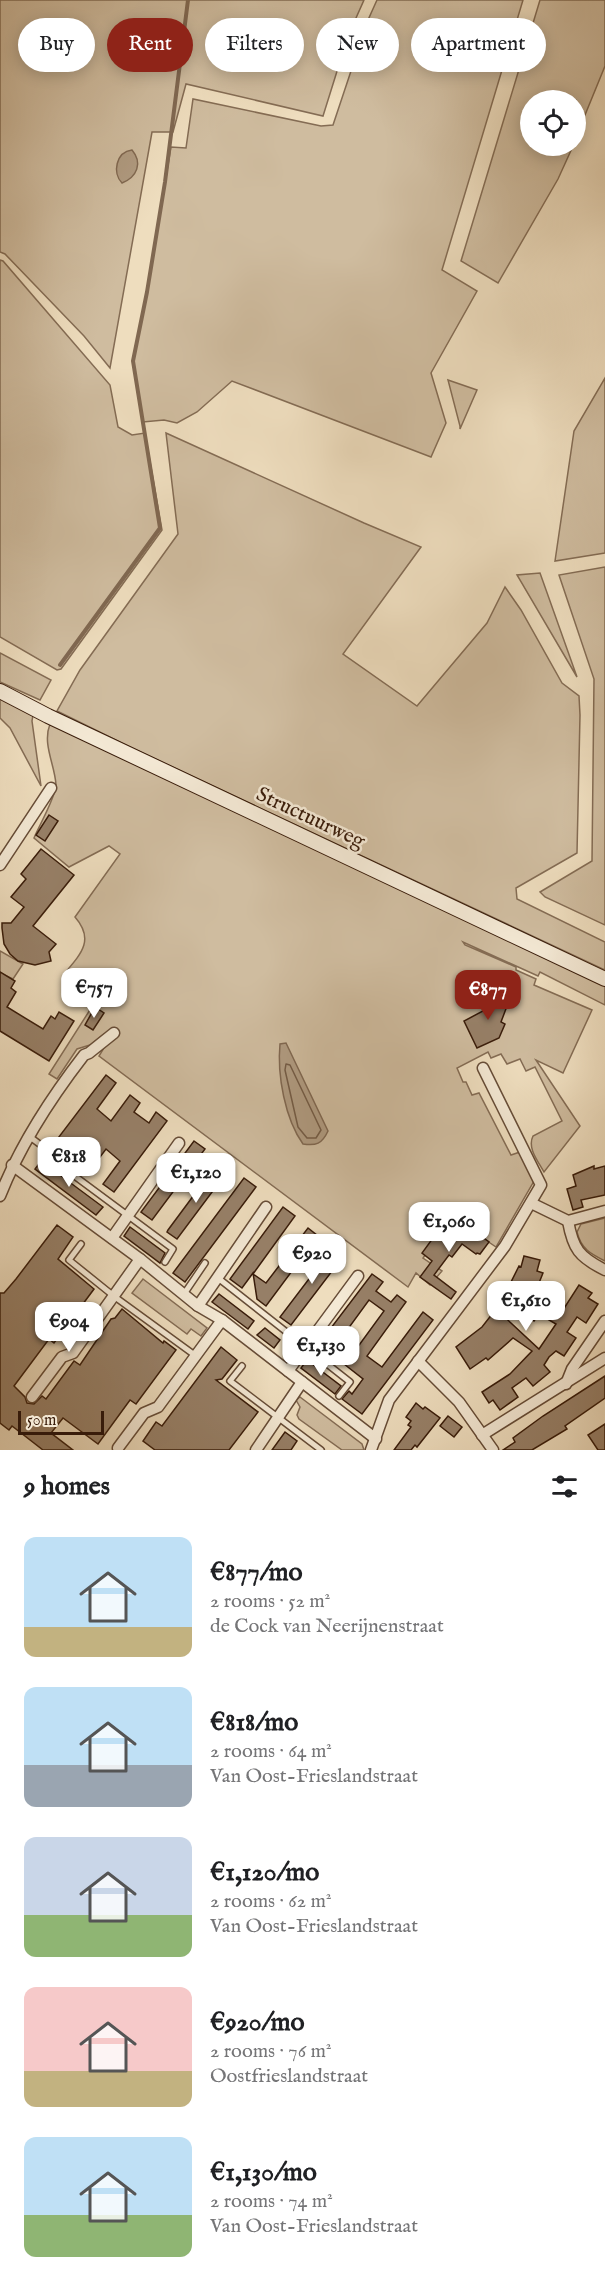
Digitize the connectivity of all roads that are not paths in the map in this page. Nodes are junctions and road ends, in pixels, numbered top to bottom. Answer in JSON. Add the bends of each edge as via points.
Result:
{"nodes":[{"id":1,"x":0,"y":691,"type":"edge"},
{"id":2,"x":51,"y":788,"type":"dead end"},
{"id":3,"x":0,"y":865,"type":"edge"},
{"id":4,"x":605,"y":979,"type":"edge"},
{"id":5,"x":114,"y":1033,"type":"dead end"},
{"id":6,"x":483,"y":1068,"type":"dead end"},
{"id":7,"x":28,"y":1136,"type":"junction"},
{"id":8,"x":179,"y":1143,"type":"dead end"},
{"id":9,"x":12,"y":1165,"type":"junction"},
{"id":10,"x":0,"y":1196,"type":"edge"},
{"id":11,"x":531,"y":1203,"type":"junction"},
{"id":12,"x":267,"y":1207,"type":"dead end"},
{"id":13,"x":605,"y":1210,"type":"edge"},
{"id":14,"x":128,"y":1215,"type":"junction"},
{"id":15,"x":568,"y":1221,"type":"junction"},
{"id":16,"x":112,"y":1238,"type":"junction"},
{"id":17,"x":81,"y":1244,"type":"dead end"},
{"id":18,"x":140,"y":1259,"type":"junction"},
{"id":19,"x":165,"y":1262,"type":"dead end"},
{"id":20,"x":205,"y":1263,"type":"dead end"},
{"id":21,"x":605,"y":1270,"type":"edge"},
{"id":22,"x":358,"y":1276,"type":"dead end"},
{"id":23,"x":218,"y":1278,"type":"junction"},
{"id":24,"x":184,"y":1294,"type":"junction"},
{"id":25,"x":115,"y":1297,"type":"junction"},
{"id":26,"x":198,"y":1306,"type":"junction"},
{"id":27,"x":222,"y":1320,"type":"junction"},
{"id":28,"x":605,"y":1321,"type":"edge"},
{"id":29,"x":306,"y":1346,"type":"junction"},
{"id":30,"x":196,"y":1356,"type":"junction"},
{"id":31,"x":605,"y":1358,"type":"edge"},
{"id":32,"x":418,"y":1361,"type":"junction"},
{"id":33,"x":242,"y":1366,"type":"dead end"},
{"id":34,"x":288,"y":1371,"type":"junction"},
{"id":35,"x":302,"y":1382,"type":"junction"},
{"id":36,"x":566,"y":1384,"type":"junction"},
{"id":37,"x":339,"y":1396,"type":"dead end"},
{"id":38,"x":32,"y":1397,"type":"dead end"},
{"id":39,"x":279,"y":1419,"type":"junction"},
{"id":40,"x":482,"y":1435,"type":"junction"},
{"id":41,"x":376,"y":1439,"type":"junction"},
{"id":42,"x":118,"y":1448,"type":"dead end"},
{"id":43,"x":256,"y":1450,"type":"edge"},
{"id":44,"x":321,"y":1450,"type":"edge"},
{"id":45,"x":371,"y":1450,"type":"edge"},
{"id":46,"x":493,"y":1450,"type":"edge"}],
"edges":[{"from":1,"to":4,"type":"main road","name":"Structuurweg"},
{"from":2,"to":3,"type":"street"},
{"from":5,"to":7,"type":"street","via":[[84,1055]]},
{"from":6,"to":11,"type":"street","via":[[542,1185]]},
{"from":7,"to":9,"type":"street"},
{"from":7,"to":14,"type":"lane","via":[[49,1150],[49,1157]]},
{"from":8,"to":14,"type":"street"},
{"from":9,"to":10,"type":"street"},
{"from":9,"to":16,"type":"street"},
{"from":11,"to":15,"type":"street"},
{"from":11,"to":32,"type":"street","via":[[505,1246]]},
{"from":12,"to":23,"type":"street"},
{"from":13,"to":15,"type":"street"},
{"from":14,"to":16,"type":"street"},
{"from":14,"to":19,"type":"lane","via":[[173,1249]]},
{"from":15,"to":21,"type":"street","via":[[572,1241],[584,1260]]},
{"from":16,"to":18,"type":"street"},
{"from":17,"to":25,"type":"lane","via":[[69,1260]]},
{"from":18,"to":24,"type":"street"},
{"from":18,"to":25,"type":"street"},
{"from":20,"to":24,"type":"lane"},
{"from":22,"to":29,"type":"street"},
{"from":23,"to":26,"type":"street"},
{"from":23,"to":29,"type":"lane"},
{"from":24,"to":26,"type":"street"},
{"from":25,"to":30,"type":"lane"},
{"from":25,"to":38,"type":"street","via":[[73,1353],[62,1356]]},
{"from":26,"to":27,"type":"street"},
{"from":27,"to":30,"type":"street"},
{"from":27,"to":34,"type":"street"},
{"from":28,"to":36,"type":"street"},
{"from":29,"to":34,"type":"street"},
{"from":29,"to":37,"type":"lane","via":[[350,1382]]},
{"from":30,"to":42,"type":"street","via":[[158,1407],[144,1413]]},
{"from":31,"to":36,"type":"street"},
{"from":32,"to":40,"type":"street","via":[[459,1402]]},
{"from":32,"to":41,"type":"street","via":[[389,1400]]},
{"from":33,"to":39,"type":"lane","via":[[230,1382]]},
{"from":34,"to":35,"type":"street"},
{"from":35,"to":39,"type":"street"},
{"from":35,"to":41,"type":"street"},
{"from":36,"to":40,"type":"street"},
{"from":39,"to":43,"type":"street"},
{"from":39,"to":44,"type":"lane"},
{"from":40,"to":46,"type":"street"},
{"from":41,"to":45,"type":"street"}]}
